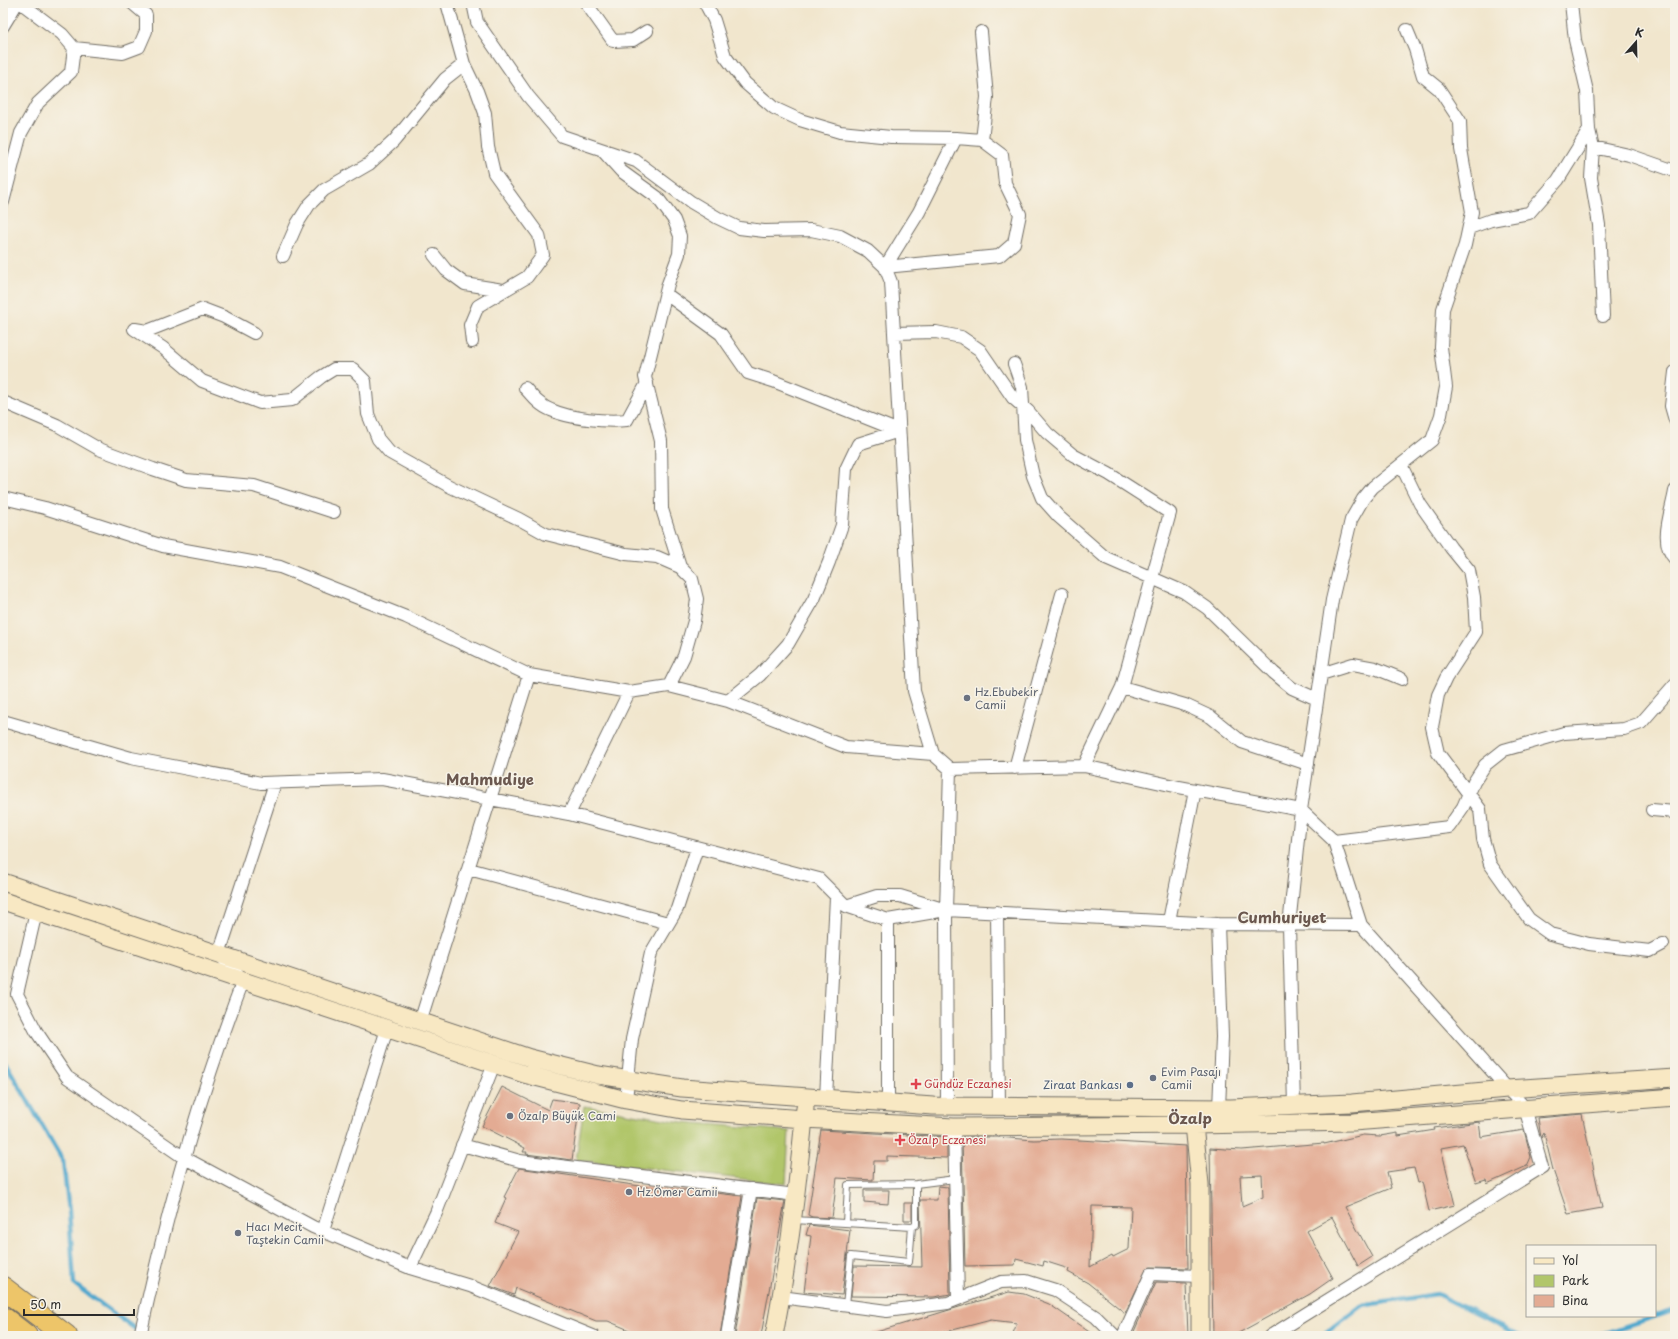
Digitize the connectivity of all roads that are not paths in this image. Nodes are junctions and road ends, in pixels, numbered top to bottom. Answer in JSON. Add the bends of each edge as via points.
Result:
{"nodes":[{"id":1,"x":17,"y":3,"type":"edge"},
{"id":2,"x":21,"y":3,"type":"edge"},
{"id":3,"x":132,"y":3,"type":"edge"},
{"id":4,"x":447,"y":3,"type":"edge"},
{"id":5,"x":473,"y":3,"type":"edge"},
{"id":6,"x":586,"y":3,"type":"edge"},
{"id":7,"x":705,"y":3,"type":"edge"},
{"id":8,"x":1571,"y":3,"type":"edge"},
{"id":9,"x":3,"y":26,"type":"edge"},
{"id":10,"x":1407,"y":30,"type":"dead end"},
{"id":11,"x":647,"y":31,"type":"dead end"},
{"id":12,"x":981,"y":32,"type":"dead end"},
{"id":13,"x":74,"y":48,"type":"junction"},
{"id":14,"x":464,"y":64,"type":"junction"},
{"id":15,"x":1589,"y":130,"type":"junction"},
{"id":16,"x":956,"y":138,"type":"junction"},
{"id":17,"x":982,"y":140,"type":"junction"},
{"id":18,"x":1593,"y":147,"type":"junction"},
{"id":19,"x":601,"y":149,"type":"junction"},
{"id":20,"x":1675,"y":171,"type":"edge"},
{"id":21,"x":3,"y":202,"type":"edge"},
{"id":22,"x":1469,"y":228,"type":"junction"},
{"id":23,"x":434,"y":255,"type":"dead end"},
{"id":24,"x":283,"y":256,"type":"dead end"},
{"id":25,"x":885,"y":267,"type":"junction"},
{"id":26,"x":503,"y":290,"type":"junction"},
{"id":27,"x":666,"y":294,"type":"junction"},
{"id":28,"x":1603,"y":316,"type":"dead end"},
{"id":29,"x":254,"y":333,"type":"dead end"},
{"id":30,"x":894,"y":333,"type":"junction"},
{"id":31,"x":472,"y":342,"type":"dead end"},
{"id":32,"x":1014,"y":364,"type":"dead end"},
{"id":33,"x":1675,"y":372,"type":"edge"},
{"id":34,"x":647,"y":383,"type":"junction"},
{"id":35,"x":525,"y":388,"type":"dead end"},
{"id":36,"x":3,"y":402,"type":"edge"},
{"id":37,"x":1022,"y":406,"type":"junction"},
{"id":38,"x":1675,"y":420,"type":"edge"},
{"id":39,"x":899,"y":431,"type":"junction"},
{"id":40,"x":1401,"y":465,"type":"junction"},
{"id":41,"x":1675,"y":490,"type":"edge"},
{"id":42,"x":3,"y":498,"type":"edge"},
{"id":43,"x":334,"y":512,"type":"dead end"},
{"id":44,"x":1675,"y":559,"type":"edge"},
{"id":45,"x":680,"y":567,"type":"junction"},
{"id":46,"x":1152,"y":578,"type":"junction"},
{"id":47,"x":1062,"y":594,"type":"dead end"},
{"id":48,"x":1321,"y":674,"type":"junction"},
{"id":49,"x":529,"y":675,"type":"junction"},
{"id":50,"x":1402,"y":679,"type":"dead end"},
{"id":51,"x":1675,"y":684,"type":"edge"},
{"id":52,"x":669,"y":686,"type":"junction"},
{"id":53,"x":1122,"y":687,"type":"junction"},
{"id":54,"x":629,"y":692,"type":"junction"},
{"id":55,"x":1317,"y":699,"type":"junction"},
{"id":56,"x":728,"y":701,"type":"junction"},
{"id":57,"x":3,"y":721,"type":"edge"},
{"id":58,"x":933,"y":754,"type":"junction"},
{"id":59,"x":1308,"y":764,"type":"junction"},
{"id":60,"x":1084,"y":766,"type":"junction"},
{"id":61,"x":1015,"y":768,"type":"junction"},
{"id":62,"x":950,"y":769,"type":"junction"},
{"id":63,"x":275,"y":783,"type":"junction"},
{"id":64,"x":1195,"y":790,"type":"junction"},
{"id":65,"x":1468,"y":796,"type":"junction"},
{"id":66,"x":490,"y":799,"type":"junction"},
{"id":67,"x":1301,"y":810,"type":"junction"},
{"id":68,"x":1652,"y":810,"type":"dead end"},
{"id":69,"x":1675,"y":812,"type":"edge"},
{"id":70,"x":569,"y":814,"type":"junction"},
{"id":71,"x":1334,"y":841,"type":"junction"},
{"id":72,"x":697,"y":848,"type":"junction"},
{"id":73,"x":469,"y":868,"type":"junction"},
{"id":74,"x":3,"y":882,"type":"edge"},
{"id":75,"x":836,"y":897,"type":"junction"},
{"id":76,"x":3,"y":902,"type":"edge"},
{"id":77,"x":846,"y":906,"type":"junction"},
{"id":78,"x":946,"y":910,"type":"junction"},
{"id":79,"x":36,"y":912,"type":"junction"},
{"id":80,"x":997,"y":912,"type":"junction"},
{"id":81,"x":888,"y":920,"type":"junction"},
{"id":82,"x":1169,"y":921,"type":"junction"},
{"id":83,"x":668,"y":923,"type":"junction"},
{"id":84,"x":1218,"y":924,"type":"junction"},
{"id":85,"x":1289,"y":926,"type":"junction"},
{"id":86,"x":1361,"y":926,"type":"junction"},
{"id":87,"x":1662,"y":944,"type":"dead end"},
{"id":88,"x":219,"y":954,"type":"junction"},
{"id":89,"x":243,"y":982,"type":"junction"},
{"id":90,"x":420,"y":1022,"type":"junction"},
{"id":91,"x":387,"y":1029,"type":"junction"},
{"id":92,"x":494,"y":1064,"type":"junction"},
{"id":93,"x":1675,"y":1078,"type":"edge"},
{"id":94,"x":629,"y":1080,"type":"junction"},
{"id":95,"x":1507,"y":1089,"type":"junction"},
{"id":96,"x":1675,"y":1097,"type":"edge"},
{"id":97,"x":806,"y":1098,"type":"junction"},
{"id":98,"x":826,"y":1098,"type":"junction"},
{"id":99,"x":626,"y":1100,"type":"junction"},
{"id":100,"x":888,"y":1104,"type":"junction"},
{"id":101,"x":1294,"y":1105,"type":"junction"},
{"id":102,"x":947,"y":1106,"type":"junction"},
{"id":103,"x":999,"y":1107,"type":"junction"},
{"id":104,"x":1219,"y":1108,"type":"junction"},
{"id":105,"x":1525,"y":1108,"type":"junction"},
{"id":106,"x":1194,"y":1116,"type":"junction"},
{"id":107,"x":804,"y":1119,"type":"junction"},
{"id":108,"x":954,"y":1127,"type":"junction"},
{"id":109,"x":462,"y":1145,"type":"junction"},
{"id":110,"x":183,"y":1157,"type":"junction"},
{"id":111,"x":955,"y":1178,"type":"junction"},
{"id":112,"x":916,"y":1184,"type":"junction"},
{"id":113,"x":751,"y":1190,"type":"junction"},
{"id":114,"x":796,"y":1195,"type":"junction"},
{"id":115,"x":792,"y":1220,"type":"junction"},
{"id":116,"x":846,"y":1223,"type":"junction"},
{"id":117,"x":912,"y":1227,"type":"junction"},
{"id":118,"x":323,"y":1231,"type":"junction"},
{"id":119,"x":410,"y":1268,"type":"junction"},
{"id":120,"x":1199,"y":1276,"type":"junction"},
{"id":121,"x":3,"y":1288,"type":"edge"},
{"id":122,"x":781,"y":1297,"type":"junction"},
{"id":123,"x":958,"y":1298,"type":"junction"},
{"id":124,"x":846,"y":1305,"type":"junction"},
{"id":125,"x":3,"y":1318,"type":"edge"},
{"id":126,"x":26,"y":1336,"type":"edge"},
{"id":127,"x":66,"y":1336,"type":"edge"},
{"id":128,"x":140,"y":1336,"type":"edge"},
{"id":129,"x":593,"y":1336,"type":"edge"},
{"id":130,"x":727,"y":1336,"type":"edge"},
{"id":131,"x":774,"y":1336,"type":"edge"},
{"id":132,"x":1115,"y":1336,"type":"edge"},
{"id":133,"x":1123,"y":1336,"type":"edge"},
{"id":134,"x":1200,"y":1336,"type":"edge"},
{"id":135,"x":1270,"y":1336,"type":"edge"}],
"edges":[{"from":1,"to":9,"type":"street"},
{"from":2,"to":13,"type":"street","via":[[62,34]]},
{"from":3,"to":13,"type":"street","via":[[146,15],[146,31],[139,47],[123,53]]},
{"from":4,"to":14,"type":"street"},
{"from":5,"to":19,"type":"street","via":[[477,22],[528,96],[562,136]]},
{"from":6,"to":11,"type":"street","via":[[613,41],[633,40]]},
{"from":7,"to":16,"type":"street","via":[[714,20],[725,56],[745,83],[774,108],[800,120],[840,132],[891,137]]},
{"from":8,"to":15,"type":"street","via":[[1575,40],[1587,91]]},
{"from":10,"to":22,"type":"street","via":[[1423,76],[1439,89],[1460,121],[1472,212]]},
{"from":12,"to":17,"type":"street","via":[[987,97]]},
{"from":13,"to":21,"type":"street","via":[[71,72],[38,103],[21,132]]},
{"from":14,"to":24,"type":"street","via":[[445,79],[394,141],[369,164],[324,190],[309,205],[297,224]]},
{"from":14,"to":26,"type":"street","via":[[485,113],[488,147],[494,173],[539,235],[543,255],[527,277]]},
{"from":15,"to":18,"type":"street"},
{"from":15,"to":22,"type":"street","via":[[1558,180],[1529,213],[1491,220]]},
{"from":16,"to":17,"type":"street"},
{"from":16,"to":25,"type":"street","via":[[919,212]]},
{"from":17,"to":25,"type":"street","via":[[1002,155],[1005,183],[1020,214],[1014,243],[999,256]]},
{"from":18,"to":20,"type":"street","via":[[1629,155]]},
{"from":18,"to":28,"type":"street","via":[[1591,178],[1599,225]]},
{"from":19,"to":25,"type":"street","via":[[636,161],[691,202],[739,228],[764,231],[811,230],[840,236],[868,251]]},
{"from":19,"to":27,"type":"street","via":[[621,171],[657,197],[674,220],[680,236],[679,254]]},
{"from":22,"to":40,"type":"street","via":[[1443,310],[1441,347],[1446,387],[1441,415],[1432,440]]},
{"from":23,"to":26,"type":"street","via":[[446,270],[465,284]]},
{"from":25,"to":30,"type":"street","via":[[891,282]]},
{"from":26,"to":31,"type":"street","via":[[478,306],[470,326]]},
{"from":27,"to":34,"type":"street","via":[[645,377]]},
{"from":27,"to":39,"type":"street","via":[[720,334],[748,373]]},
{"from":29,"to":45,"type":"street","via":[[203,309],[147,331],[134,329],[163,348],[202,381],[260,403],[292,400],[334,369],[353,369],[365,381],[368,414],[378,439],[390,453],[449,486],[546,534],[626,554],[657,557]]},
{"from":30,"to":37,"type":"street","via":[[936,332],[961,337],[980,350],[1013,398]]},
{"from":30,"to":39,"type":"street"},
{"from":32,"to":37,"type":"street","via":[[1022,388]]},
{"from":33,"to":38,"type":"street","via":[[1671,406]]},
{"from":34,"to":35,"type":"street","via":[[627,420],[614,421],[577,417],[551,410],[536,401]]},
{"from":34,"to":45,"type":"street","via":[[661,441],[662,509]]},
{"from":36,"to":43,"type":"street","via":[[57,425],[99,449],[153,470],[186,480],[254,486]]},
{"from":37,"to":46,"type":"street","via":[[1025,440],[1033,476],[1042,498],[1059,517],[1106,558]]},
{"from":37,"to":46,"type":"street","via":[[1047,433],[1073,455],[1170,513]]},
{"from":39,"to":56,"type":"street","via":[[858,444],[846,469],[842,525],[814,599],[788,644],[760,675]]},
{"from":39,"to":58,"type":"street","via":[[914,691]]},
{"from":40,"to":48,"type":"street","via":[[1373,487],[1351,520],[1332,600]]},
{"from":40,"to":65,"type":"street","via":[[1420,504],[1469,570],[1476,632],[1438,695],[1432,726],[1438,753]]},
{"from":41,"to":44,"type":"street","via":[[1666,533],[1671,555]]},
{"from":42,"to":49,"type":"street","via":[[45,508],[163,546],[280,567],[406,617]]},
{"from":45,"to":52,"type":"street","via":[[692,579],[697,599],[684,656]]},
{"from":46,"to":53,"type":"street"},
{"from":46,"to":55,"type":"street","via":[[1184,592],[1206,608],[1292,688]]},
{"from":47,"to":61,"type":"street"},
{"from":48,"to":50,"type":"street","via":[[1353,664],[1375,668]]},
{"from":48,"to":55,"type":"street"},
{"from":49,"to":54,"type":"street"},
{"from":49,"to":66,"type":"street"},
{"from":51,"to":65,"type":"street","via":[[1641,723],[1624,728],[1564,733],[1504,750],[1485,765]]},
{"from":52,"to":54,"type":"street"},
{"from":52,"to":56,"type":"street"},
{"from":53,"to":59,"type":"street","via":[[1185,705],[1211,717],[1242,742]]},
{"from":53,"to":60,"type":"street"},
{"from":54,"to":70,"type":"street"},
{"from":55,"to":59,"type":"street"},
{"from":56,"to":58,"type":"street","via":[[846,748]]},
{"from":57,"to":63,"type":"street","via":[[131,758],[261,783]]},
{"from":58,"to":62,"type":"street"},
{"from":59,"to":67,"type":"street"},
{"from":60,"to":61,"type":"street"},
{"from":60,"to":64,"type":"street"},
{"from":61,"to":62,"type":"street"},
{"from":62,"to":78,"type":"street"},
{"from":63,"to":66,"type":"street","via":[[382,779]]},
{"from":63,"to":88,"type":"street"},
{"from":64,"to":67,"type":"street"},
{"from":64,"to":82,"type":"street"},
{"from":65,"to":71,"type":"street","via":[[1449,827]]},
{"from":65,"to":87,"type":"street","via":[[1480,809],[1483,838],[1490,864],[1529,919],[1550,934],[1589,944],[1650,951]]},
{"from":66,"to":70,"type":"street"},
{"from":66,"to":73,"type":"street"},
{"from":67,"to":71,"type":"street"},
{"from":67,"to":85,"type":"street"},
{"from":68,"to":69,"type":"street"},
{"from":70,"to":72,"type":"street"},
{"from":71,"to":86,"type":"street"},
{"from":72,"to":75,"type":"street","via":[[819,879]]},
{"from":72,"to":83,"type":"street","via":[[677,909]]},
{"from":73,"to":83,"type":"street"},
{"from":73,"to":90,"type":"street"},
{"from":74,"to":88,"type":"main road"},
{"from":75,"to":77,"type":"street"},
{"from":75,"to":98,"type":"street"},
{"from":76,"to":79,"type":"main road"},
{"from":77,"to":78,"type":"street","via":[[876,896],[900,896]]},
{"from":77,"to":81,"type":"street"},
{"from":78,"to":80,"type":"street"},
{"from":78,"to":81,"type":"street"},
{"from":78,"to":102,"type":"street"},
{"from":79,"to":89,"type":"main road"},
{"from":79,"to":110,"type":"street","via":[[17,994],[36,1031],[67,1077]]},
{"from":80,"to":82,"type":"street"},
{"from":80,"to":103,"type":"street"},
{"from":81,"to":100,"type":"street"},
{"from":82,"to":84,"type":"street"},
{"from":83,"to":94,"type":"street","via":[[651,953],[632,1039]]},
{"from":84,"to":85,"type":"street"},
{"from":84,"to":104,"type":"street","via":[[1222,1037]]},
{"from":85,"to":86,"type":"street"},
{"from":85,"to":101,"type":"street"},
{"from":86,"to":95,"type":"street"},
{"from":88,"to":89,"type":"street"},
{"from":88,"to":90,"type":"main road"},
{"from":89,"to":91,"type":"main road"},
{"from":89,"to":110,"type":"street","via":[[218,1044]]},
{"from":90,"to":94,"type":"main road","via":[[530,1058]]},
{"from":91,"to":92,"type":"main road"},
{"from":91,"to":118,"type":"street"},
{"from":92,"to":99,"type":"main road"},
{"from":92,"to":109,"type":"street"},
{"from":93,"to":95,"type":"main road"},
{"from":94,"to":97,"type":"main road","via":[[682,1088]]},
{"from":94,"to":99,"type":"street"},
{"from":95,"to":101,"type":"main road","via":[[1352,1103]]},
{"from":95,"to":105,"type":"street"},
{"from":96,"to":105,"type":"main road"},
{"from":97,"to":98,"type":"main road"},
{"from":97,"to":107,"type":"main road"},
{"from":98,"to":100,"type":"main road"},
{"from":99,"to":107,"type":"main road","via":[[682,1110]]},
{"from":100,"to":102,"type":"main road"},
{"from":101,"to":104,"type":"main road"},
{"from":102,"to":103,"type":"main road"},
{"from":103,"to":106,"type":"main road"},
{"from":104,"to":106,"type":"main road"},
{"from":105,"to":106,"type":"main road","via":[[1353,1122]]},
{"from":105,"to":135,"type":"street","via":[[1542,1166]]},
{"from":106,"to":108,"type":"main road"},
{"from":106,"to":120,"type":"main road","via":[[1200,1184]]},
{"from":107,"to":108,"type":"main road"},
{"from":107,"to":114,"type":"main road"},
{"from":108,"to":111,"type":"street"},
{"from":109,"to":113,"type":"street","via":[[520,1161]]},
{"from":109,"to":119,"type":"street","via":[[436,1214]]},
{"from":110,"to":118,"type":"street"},
{"from":110,"to":128,"type":"street"},
{"from":111,"to":112,"type":"lane"},
{"from":111,"to":123,"type":"street"},
{"from":112,"to":116,"type":"lane","via":[[848,1185]]},
{"from":112,"to":117,"type":"lane","via":[[916,1225]]},
{"from":113,"to":114,"type":"street"},
{"from":113,"to":130,"type":"street"},
{"from":114,"to":115,"type":"main road"},
{"from":115,"to":116,"type":"lane"},
{"from":115,"to":122,"type":"main road"},
{"from":116,"to":117,"type":"lane"},
{"from":117,"to":124,"type":"lane","via":[[909,1262],[851,1256]]},
{"from":118,"to":119,"type":"street"},
{"from":119,"to":129,"type":"street","via":[[470,1286]]},
{"from":120,"to":133,"type":"street","via":[[1151,1274]]},
{"from":120,"to":134,"type":"main road"},
{"from":121,"to":127,"type":"highway"},
{"from":122,"to":124,"type":"street"},
{"from":122,"to":131,"type":"main road"},
{"from":123,"to":124,"type":"street","via":[[948,1303],[887,1310]]},
{"from":123,"to":132,"type":"street","via":[[1002,1282],[1026,1281],[1054,1290],[1096,1317]]},
{"from":125,"to":126,"type":"highway"}]}
